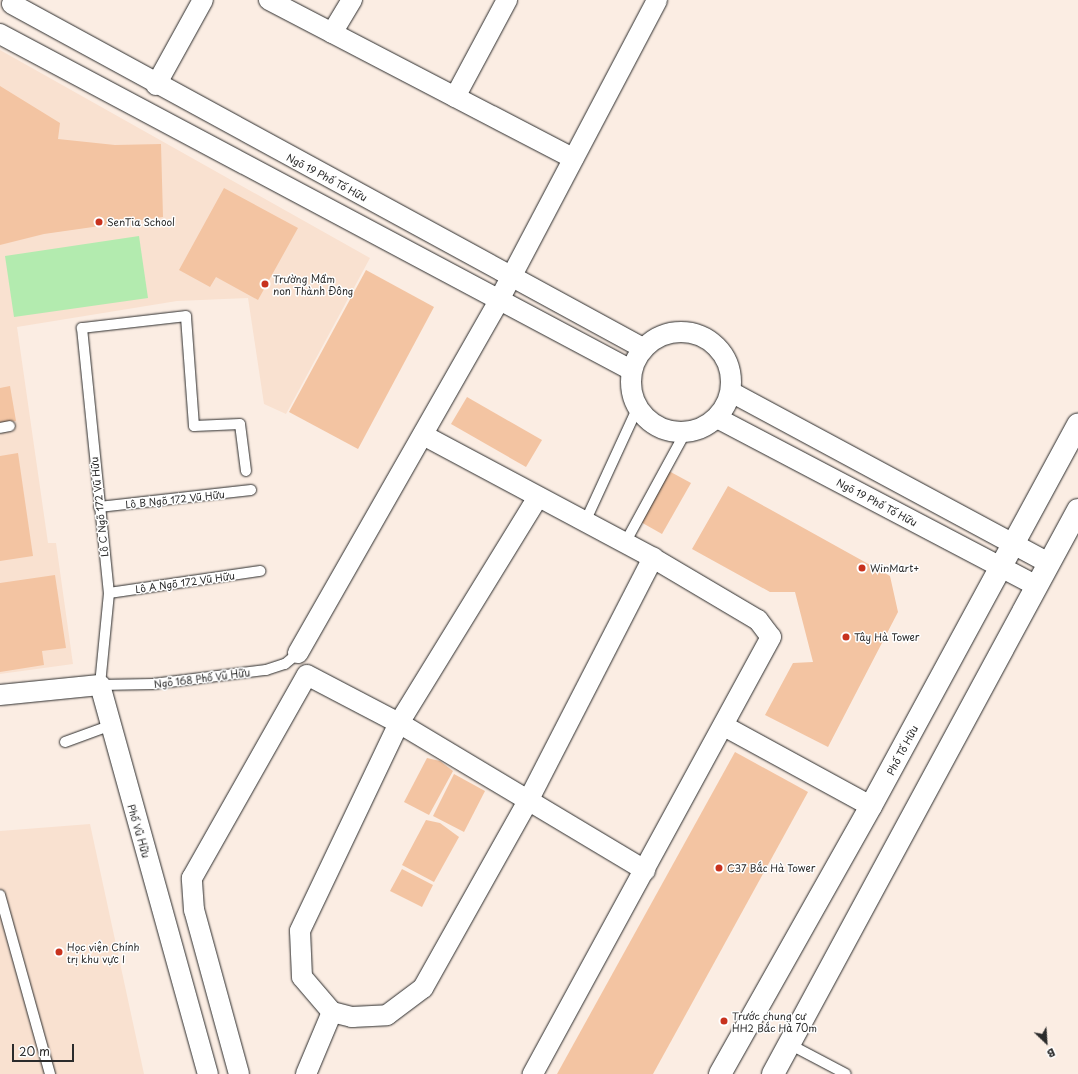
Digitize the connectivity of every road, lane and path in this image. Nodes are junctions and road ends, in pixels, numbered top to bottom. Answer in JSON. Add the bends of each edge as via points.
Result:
{"nodes":[{"id":1,"x":203,"y":0,"type":"edge"},
{"id":2,"x":269,"y":0,"type":"edge"},
{"id":3,"x":352,"y":0,"type":"edge"},
{"id":4,"x":507,"y":0,"type":"edge"},
{"id":5,"x":657,"y":0,"type":"edge"},
{"id":6,"x":12,"y":2,"type":"edge"},
{"id":7,"x":0,"y":25,"type":"edge"},
{"id":8,"x":332,"y":33,"type":"junction"},
{"id":9,"x":0,"y":34,"type":"edge"},
{"id":10,"x":156,"y":85,"type":"junction"},
{"id":11,"x":455,"y":97,"type":"junction"},
{"id":12,"x":573,"y":158,"type":"junction"},
{"id":13,"x":511,"y":276,"type":"junction"},
{"id":14,"x":499,"y":300,"type":"junction"},
{"id":15,"x":643,"y":348,"type":"junction"},
{"id":16,"x":631,"y":370,"type":"junction"},
{"id":17,"x":731,"y":392,"type":"junction"},
{"id":18,"x":637,"y":409,"type":"junction"},
{"id":19,"x":717,"y":418,"type":"junction"},
{"id":20,"x":1078,"y":424,"type":"edge"},
{"id":21,"x":10,"y":426,"type":"dead end"},
{"id":22,"x":0,"y":428,"type":"edge"},
{"id":23,"x":685,"y":433,"type":"junction"},
{"id":24,"x":423,"y":435,"type":"junction"},
{"id":25,"x":246,"y":470,"type":"dead end"},
{"id":26,"x":251,"y":490,"type":"dead end"},
{"id":27,"x":538,"y":497,"type":"junction"},
{"id":28,"x":99,"y":507,"type":"junction"},
{"id":29,"x":1078,"y":510,"type":"edge"},
{"id":30,"x":584,"y":522,"type":"junction"},
{"id":31,"x":625,"y":543,"type":"junction"},
{"id":32,"x":1014,"y":544,"type":"junction"},
{"id":33,"x":653,"y":558,"type":"junction"},
{"id":34,"x":1049,"y":563,"type":"junction"},
{"id":35,"x":1001,"y":567,"type":"junction"},
{"id":36,"x":260,"y":571,"type":"dead end"},
{"id":37,"x":1037,"y":586,"type":"junction"},
{"id":38,"x":109,"y":593,"type":"junction"},
{"id":39,"x":298,"y":653,"type":"joint"},
{"id":40,"x":100,"y":685,"type":"junction"},
{"id":41,"x":0,"y":695,"type":"edge"},
{"id":42,"x":399,"y":723,"type":"junction"},
{"id":43,"x":109,"y":726,"type":"junction"},
{"id":44,"x":724,"y":726,"type":"junction"},
{"id":45,"x":65,"y":742,"type":"dead end"},
{"id":46,"x":527,"y":803,"type":"junction"},
{"id":47,"x":872,"y":806,"type":"junction"},
{"id":48,"x":645,"y":870,"type":"junction"},
{"id":49,"x":0,"y":895,"type":"edge"},
{"id":50,"x":332,"y":1012,"type":"junction"},
{"id":51,"x":789,"y":1044,"type":"junction"},
{"id":52,"x":50,"y":1074,"type":"edge"},
{"id":53,"x":208,"y":1074,"type":"edge"},
{"id":54,"x":240,"y":1074,"type":"edge"},
{"id":55,"x":306,"y":1074,"type":"edge"},
{"id":56,"x":533,"y":1074,"type":"edge"},
{"id":57,"x":720,"y":1074,"type":"edge"},
{"id":58,"x":773,"y":1074,"type":"edge"},
{"id":59,"x":846,"y":1074,"type":"edge"}],
"edges":[{"from":1,"to":10,"type":"street"},
{"from":2,"to":8,"type":"street"},
{"from":3,"to":8,"type":"street"},
{"from":4,"to":11,"type":"street"},
{"from":5,"to":12,"type":"street"},
{"from":6,"to":7,"type":"street"},
{"from":6,"to":10,"type":"street","name":"Ngõ 19 Phố Tố Hữu"},
{"from":8,"to":11,"type":"street"},
{"from":9,"to":14,"type":"street"},
{"from":10,"to":13,"type":"street","name":"Ngõ 19 Phố Tố Hữu"},
{"from":11,"to":12,"type":"street"},
{"from":12,"to":13,"type":"street"},
{"from":13,"to":14,"type":"street"},
{"from":13,"to":15,"type":"street","name":"Ngõ 19 Phố Tố Hữu"},
{"from":14,"to":16,"type":"street"},
{"from":14,"to":24,"type":"street"},
{"from":15,"to":16,"type":"street"},
{"from":15,"to":17,"type":"street","via":[[672,332],[704,337],[726,360]]},
{"from":16,"to":18,"type":"street","via":[[632,396]]},
{"from":17,"to":19,"type":"street"},
{"from":17,"to":32,"type":"street"},
{"from":18,"to":23,"type":"street","via":[[658,427]]},
{"from":18,"to":30,"type":"lane"},
{"from":19,"to":23,"type":"street"},
{"from":19,"to":35,"type":"street","name":"Ngõ 19 Phố Tố Hữu"},
{"from":20,"to":32,"type":"main road","name":"Phố Tố Hữu"},
{"from":21,"to":22,"type":"lane"},
{"from":23,"to":31,"type":"lane"},
{"from":24,"to":27,"type":"street"},
{"from":24,"to":39,"type":"street"},
{"from":25,"to":28,"type":"lane","name":"Lô C Ngõ 172 Vũ Hữu","via":[[240,424],[194,426],[186,316],[82,328]]},
{"from":26,"to":28,"type":"lane","name":"Lô B Ngõ 172 Vũ Hữu"},
{"from":27,"to":30,"type":"street"},
{"from":27,"to":42,"type":"street"},
{"from":28,"to":38,"type":"lane","name":"Lô C Ngõ 172 Vũ Hữu"},
{"from":29,"to":34,"type":"main road"},
{"from":30,"to":31,"type":"street"},
{"from":31,"to":33,"type":"street"},
{"from":32,"to":34,"type":"street"},
{"from":32,"to":35,"type":"main road","name":"Phố Tố Hữu"},
{"from":33,"to":44,"type":"street","via":[[758,620],[771,637]]},
{"from":33,"to":46,"type":"street"},
{"from":34,"to":37,"type":"main road"},
{"from":35,"to":37,"type":"street","name":"Ngõ 19 Phố Tố Hữu"},
{"from":35,"to":47,"type":"main road","name":"Phố Tố Hữu"},
{"from":36,"to":38,"type":"lane","name":"Lô A Ngõ 172 Vũ Hữu"},
{"from":37,"to":51,"type":"main road"},
{"from":38,"to":40,"type":"lane","name":"Lô C Ngõ 172 Vũ Hữu"},
{"from":39,"to":40,"type":"lane","name":"Ngõ 168 Phố Vũ Hữu","via":[[285,664],[266,670],[153,684]]},
{"from":40,"to":41,"type":"street"},
{"from":40,"to":43,"type":"street","name":"Phố Vũ Hữu"},
{"from":42,"to":46,"type":"street"},
{"from":42,"to":50,"type":"street","via":[[300,931],[302,976]]},
{"from":42,"to":54,"type":"street","via":[[306,675],[192,878],[194,910]]},
{"from":43,"to":45,"type":"lane"},
{"from":43,"to":53,"type":"street","name":"Phố Vũ Hữu"},
{"from":44,"to":47,"type":"street"},
{"from":44,"to":48,"type":"street"},
{"from":46,"to":48,"type":"street"},
{"from":46,"to":50,"type":"street","via":[[423,988],[387,1015],[352,1017]]},
{"from":47,"to":57,"type":"main road","name":"Phố Tố Hữu"},
{"from":48,"to":56,"type":"street"},
{"from":49,"to":52,"type":"lane"},
{"from":50,"to":55,"type":"street"},
{"from":51,"to":58,"type":"main road"},
{"from":51,"to":59,"type":"lane"}]}
